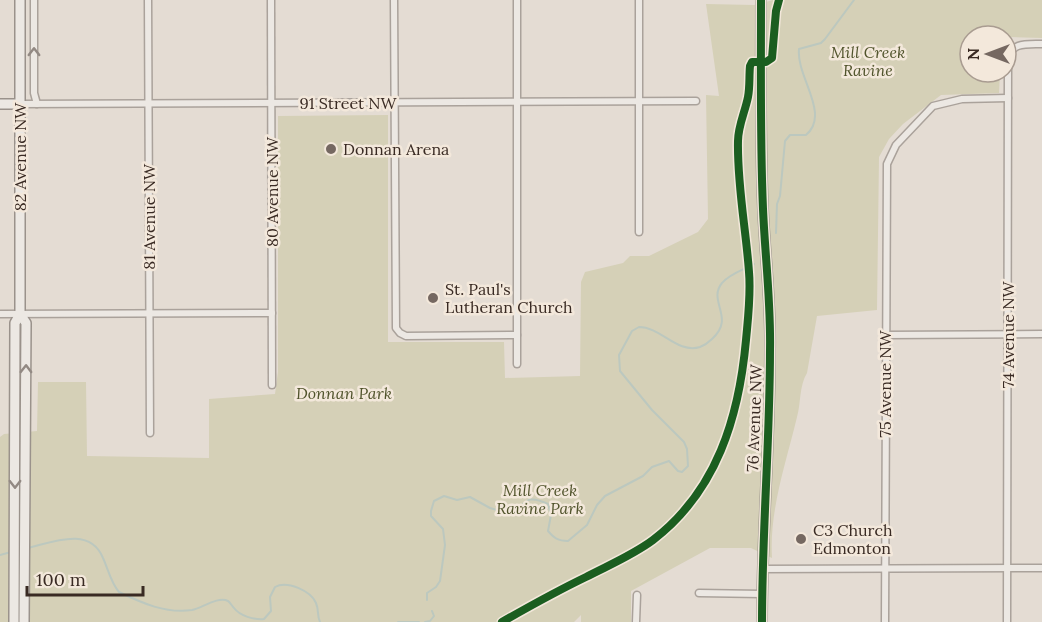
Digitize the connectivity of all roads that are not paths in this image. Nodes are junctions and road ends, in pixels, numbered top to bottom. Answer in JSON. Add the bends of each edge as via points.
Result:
{"nodes":[{"id":1,"x":20,"y":0,"type":"edge"},
{"id":2,"x":34,"y":0,"type":"edge"},
{"id":3,"x":148,"y":0,"type":"edge"},
{"id":4,"x":271,"y":0,"type":"edge"},
{"id":5,"x":394,"y":0,"type":"edge"},
{"id":6,"x":517,"y":0,"type":"edge"},
{"id":7,"x":639,"y":0,"type":"edge"},
{"id":8,"x":761,"y":0,"type":"edge"},
{"id":9,"x":1042,"y":44,"type":"edge"},
{"id":10,"x":1008,"y":98,"type":"junction"},
{"id":11,"x":639,"y":101,"type":"junction"},
{"id":12,"x":696,"y":101,"type":"dead end"},
{"id":13,"x":395,"y":102,"type":"junction"},
{"id":14,"x":517,"y":102,"type":"junction"},
{"id":15,"x":148,"y":103,"type":"junction"},
{"id":16,"x":272,"y":103,"type":"junction"},
{"id":17,"x":0,"y":104,"type":"edge"},
{"id":18,"x":20,"y":104,"type":"junction"},
{"id":19,"x":37,"y":104,"type":"junction"},
{"id":20,"x":639,"y":232,"type":"dead end"},
{"id":21,"x":272,"y":313,"type":"junction"},
{"id":22,"x":0,"y":314,"type":"edge"},
{"id":23,"x":20,"y":314,"type":"junction"},
{"id":24,"x":149,"y":314,"type":"junction"},
{"id":25,"x":1008,"y":334,"type":"junction"},
{"id":26,"x":1042,"y":334,"type":"edge"},
{"id":27,"x":517,"y":335,"type":"junction"},
{"id":28,"x":885,"y":335,"type":"junction"},
{"id":29,"x":517,"y":364,"type":"dead end"},
{"id":30,"x":272,"y":385,"type":"dead end"},
{"id":31,"x":20,"y":426,"type":"junction"},
{"id":32,"x":150,"y":433,"type":"dead end"},
{"id":33,"x":1008,"y":568,"type":"junction"},
{"id":34,"x":1042,"y":568,"type":"edge"},
{"id":35,"x":762,"y":569,"type":"junction"},
{"id":36,"x":885,"y":569,"type":"junction"},
{"id":37,"x":699,"y":593,"type":"dead end"},
{"id":38,"x":762,"y":594,"type":"junction"},
{"id":39,"x":637,"y":595,"type":"dead end"},
{"id":40,"x":14,"y":622,"type":"edge"},
{"id":41,"x":24,"y":622,"type":"edge"},
{"id":42,"x":636,"y":622,"type":"edge"},
{"id":43,"x":762,"y":622,"type":"edge"},
{"id":44,"x":885,"y":622,"type":"edge"},
{"id":45,"x":1008,"y":622,"type":"edge"}],
"edges":[{"from":1,"to":18,"type":"main road","name":"82 Avenue NW"},
{"from":19,"to":2,"type":"street","name":"82 Avenue NW","one_way":true},
{"from":3,"to":15,"type":"street","name":"81 Avenue NW"},
{"from":4,"to":16,"type":"street","name":"80 Avenue NW"},
{"from":5,"to":13,"type":"street"},
{"from":6,"to":14,"type":"street"},
{"from":7,"to":11,"type":"street"},
{"from":8,"to":35,"type":"main road","name":"76 Avenue NW","via":[[761,144],[770,352]]},
{"from":9,"to":10,"type":"street","name":"74 Avenue NW","via":[[1023,44],[1012,49],[1008,58]]},
{"from":10,"to":25,"type":"street","name":"74 Avenue NW"},
{"from":10,"to":28,"type":"street","name":"75 Avenue NW","via":[[937,104],[894,147],[885,176]]},
{"from":11,"to":12,"type":"street","name":"91 Street NW"},
{"from":11,"to":14,"type":"street","name":"91 Street NW"},
{"from":11,"to":20,"type":"street"},
{"from":13,"to":14,"type":"street","name":"91 Street NW"},
{"from":13,"to":16,"type":"street","name":"91 Street NW"},
{"from":13,"to":27,"type":"street","via":[[398,331],[406,336]]},
{"from":14,"to":27,"type":"street"},
{"from":15,"to":16,"type":"street","name":"91 Street NW"},
{"from":15,"to":19,"type":"street","name":"91 Street NW"},
{"from":15,"to":24,"type":"street","name":"81 Avenue NW"},
{"from":16,"to":21,"type":"street","name":"80 Avenue NW"},
{"from":17,"to":18,"type":"main road","name":"91 Street NW"},
{"from":18,"to":19,"type":"street","name":"91 Street NW"},
{"from":18,"to":23,"type":"main road","name":"82 Avenue NW"},
{"from":21,"to":24,"type":"street"},
{"from":21,"to":30,"type":"street","name":"80 Avenue NW"},
{"from":22,"to":23,"type":"street"},
{"from":23,"to":24,"type":"street"},
{"from":23,"to":31,"type":"main road","name":"82 Avenue NW","via":[[26,323]]},
{"from":24,"to":32,"type":"street","name":"81 Avenue NW"},
{"from":25,"to":26,"type":"street"},
{"from":25,"to":28,"type":"street"},
{"from":25,"to":33,"type":"street","name":"74 Avenue NW"},
{"from":27,"to":29,"type":"street"},
{"from":28,"to":36,"type":"street","name":"75 Avenue NW"},
{"from":31,"to":40,"type":"main road","name":"82 Avenue NW","one_way":true},
{"from":31,"to":41,"type":"main road","name":"82 Avenue NW"},
{"from":33,"to":34,"type":"street"},
{"from":33,"to":36,"type":"street"},
{"from":33,"to":45,"type":"street","name":"74 Avenue NW"},
{"from":35,"to":36,"type":"street"},
{"from":35,"to":38,"type":"main road","name":"76 Avenue NW"},
{"from":36,"to":44,"type":"street","name":"75 Avenue NW"},
{"from":37,"to":38,"type":"street"},
{"from":38,"to":43,"type":"main road","name":"76 Avenue NW"},
{"from":39,"to":42,"type":"street"}]}
